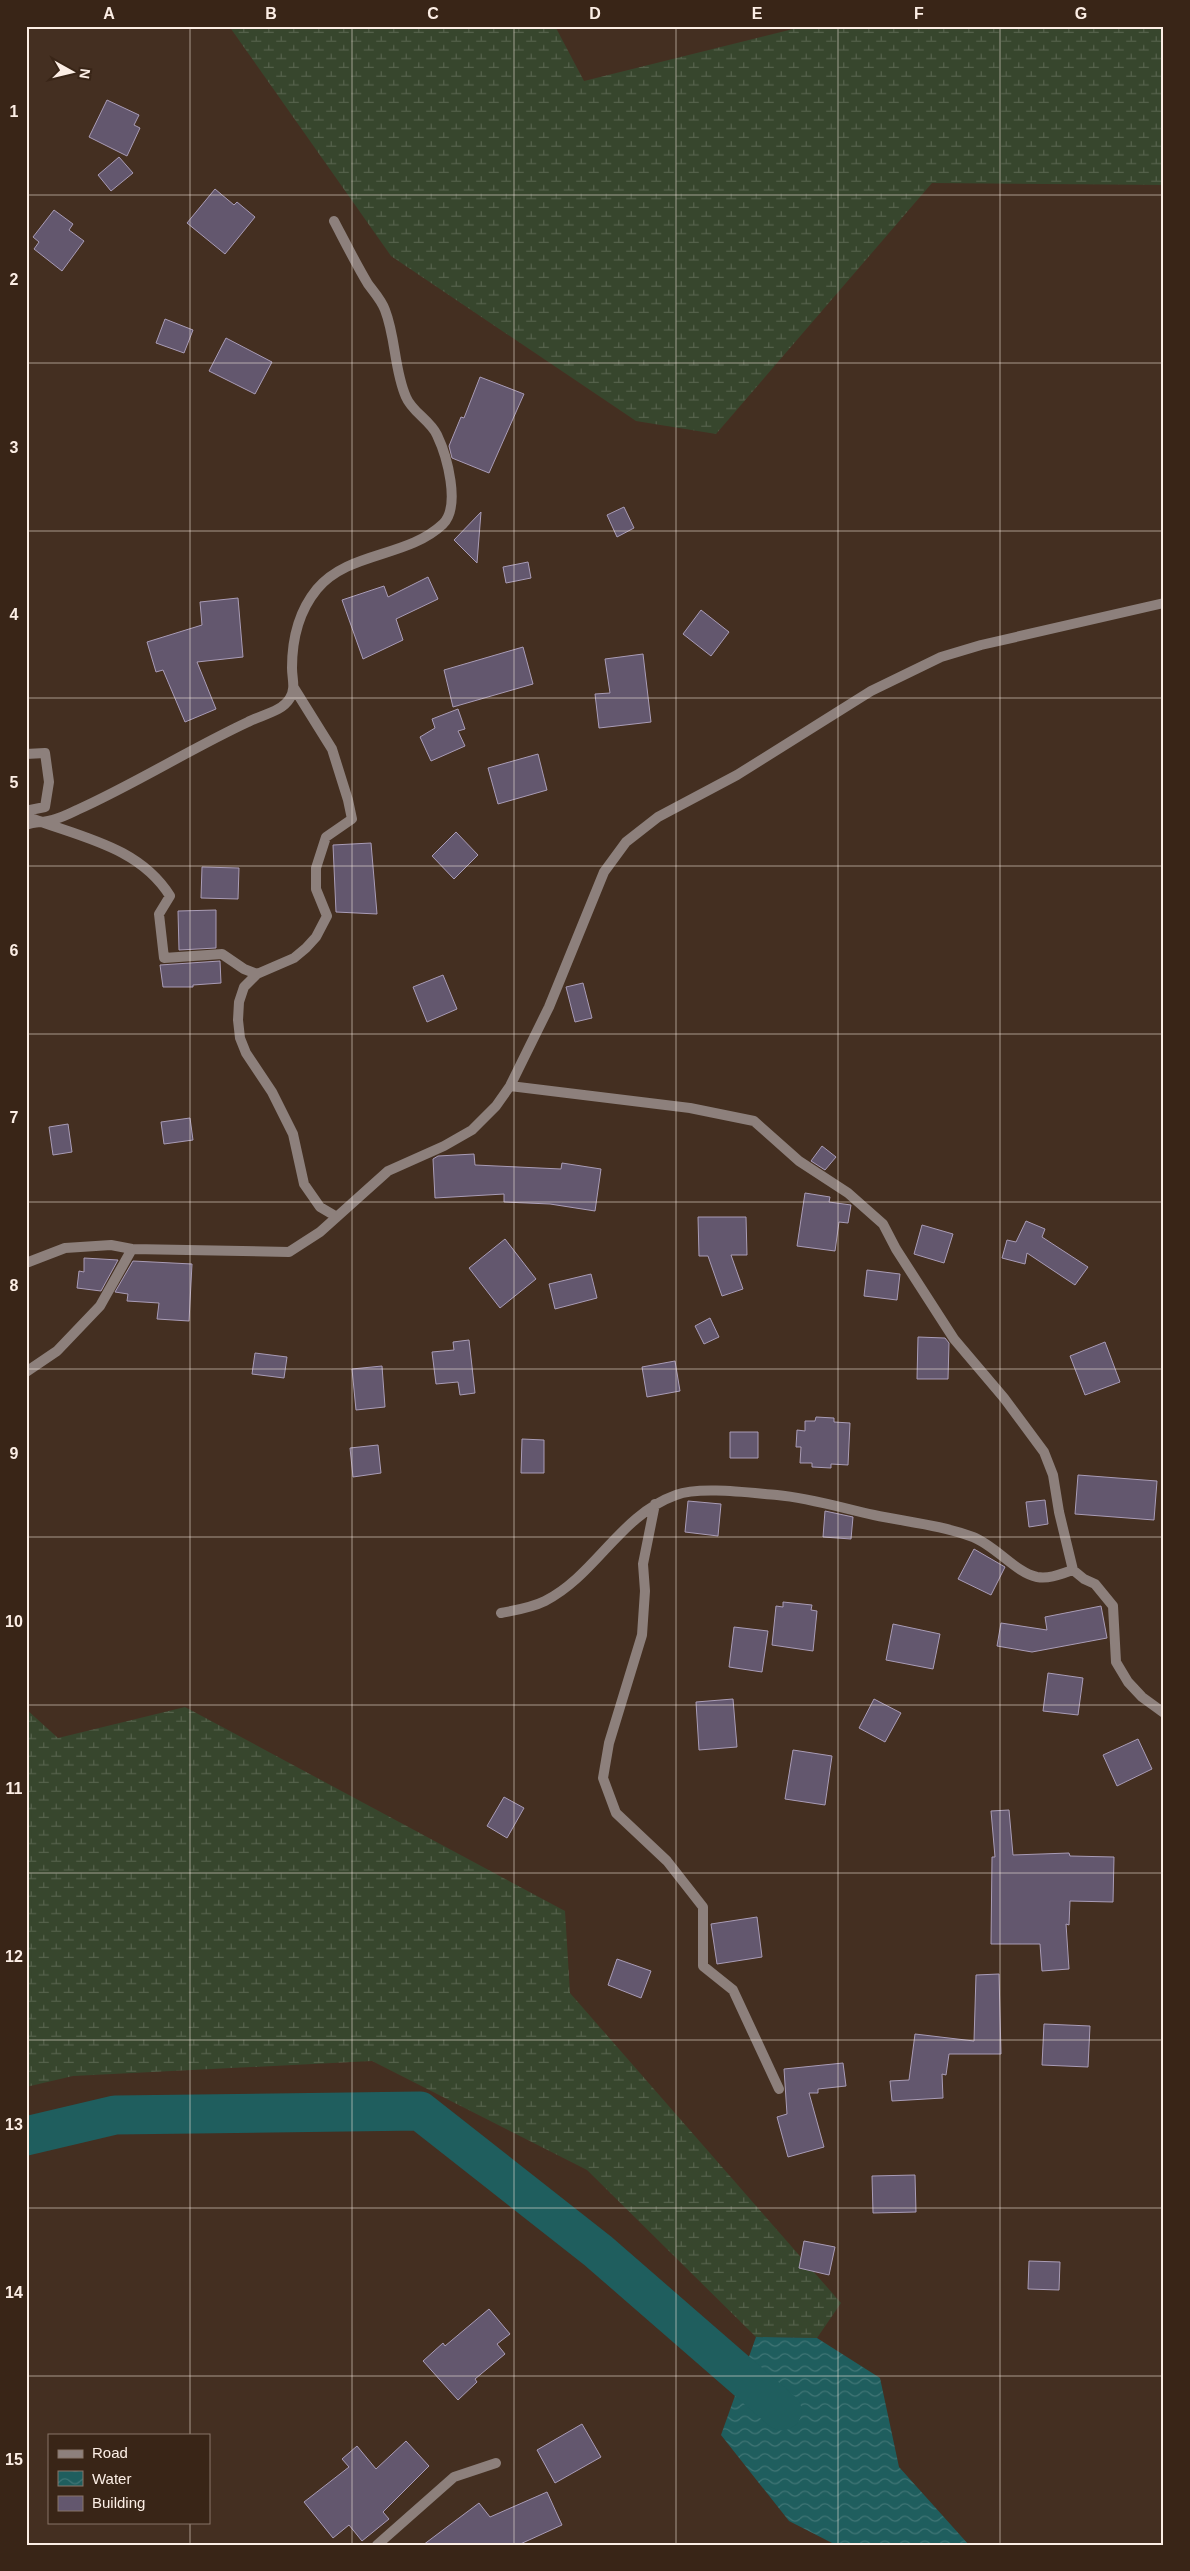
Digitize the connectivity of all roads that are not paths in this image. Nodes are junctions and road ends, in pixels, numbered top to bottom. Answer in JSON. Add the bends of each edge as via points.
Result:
{"nodes":[{"id":1,"x":334,"y":221,"type":"dead end"},
{"id":2,"x":1164,"y":604,"type":"edge"},
{"id":3,"x":294,"y":688,"type":"junction"},
{"id":4,"x":26,"y":754,"type":"edge"},
{"id":5,"x":37,"y":820,"type":"junction"},
{"id":6,"x":26,"y":825,"type":"edge"},
{"id":7,"x":257,"y":974,"type":"junction"},
{"id":8,"x":510,"y":1086,"type":"junction"},
{"id":9,"x":336,"y":1217,"type":"junction"},
{"id":10,"x":132,"y":1250,"type":"junction"},
{"id":11,"x":26,"y":1263,"type":"edge"},
{"id":12,"x":26,"y":1372,"type":"edge"},
{"id":13,"x":656,"y":1504,"type":"junction"},
{"id":14,"x":1073,"y":1570,"type":"junction"},
{"id":15,"x":501,"y":1613,"type":"dead end"},
{"id":16,"x":1164,"y":1712,"type":"edge"},
{"id":17,"x":779,"y":2089,"type":"dead end"},
{"id":18,"x":496,"y":2463,"type":"dead end"},
{"id":19,"x":377,"y":2545,"type":"edge"}],
"edges":[{"from":1,"to":3,"type":"street","via":[[385,308],[406,399],[437,433],[448,470],[452,511],[444,523],[425,538],[352,564],[333,574],[318,588],[303,609],[296,632],[292,668]]},
{"from":2,"to":8,"type":"street","via":[[981,645],[942,657],[871,692],[737,775],[658,817],[626,842],[604,872],[549,1006]]},
{"from":3,"to":5,"type":"street","via":[[280,709],[224,733],[78,810],[50,821]]},
{"from":3,"to":7,"type":"street","via":[[332,749],[352,819],[326,837],[316,868],[316,888],[327,916],[316,937],[294,958]]},
{"from":4,"to":5,"type":"street","via":[[45,753],[49,782],[45,807],[30,810],[28,817]]},
{"from":5,"to":6,"type":"street"},
{"from":5,"to":7,"type":"street","via":[[131,856],[159,878],[170,896],[159,914],[164,958],[222,954]]},
{"from":7,"to":9,"type":"street","via":[[244,987],[239,1002],[240,1038],[293,1134],[304,1184],[320,1207]]},
{"from":8,"to":9,"type":"street","via":[[472,1130],[388,1171]]},
{"from":8,"to":14,"type":"street","via":[[690,1108],[754,1121],[799,1161],[848,1193],[883,1224],[954,1339],[1044,1452],[1053,1475]]},
{"from":9,"to":10,"type":"street","via":[[320,1232],[288,1252]]},
{"from":10,"to":11,"type":"street","via":[[111,1245],[65,1248]]},
{"from":10,"to":12,"type":"street","via":[[100,1306],[58,1351]]},
{"from":13,"to":14,"type":"street","via":[[677,1494],[700,1491],[780,1496],[955,1531],[994,1548],[1018,1568],[1036,1577],[1056,1577]]},
{"from":13,"to":15,"type":"street","via":[[630,1522],[567,1587],[544,1601]]},
{"from":13,"to":17,"type":"street","via":[[643,1564],[642,1636],[609,1743],[604,1778],[616,1813],[667,1861],[703,1906],[703,1966],[733,1990]]},
{"from":14,"to":16,"type":"street","via":[[1095,1584],[1113,1606],[1116,1662],[1137,1692]]},
{"from":18,"to":19,"type":"street","via":[[454,2477]]}]}
